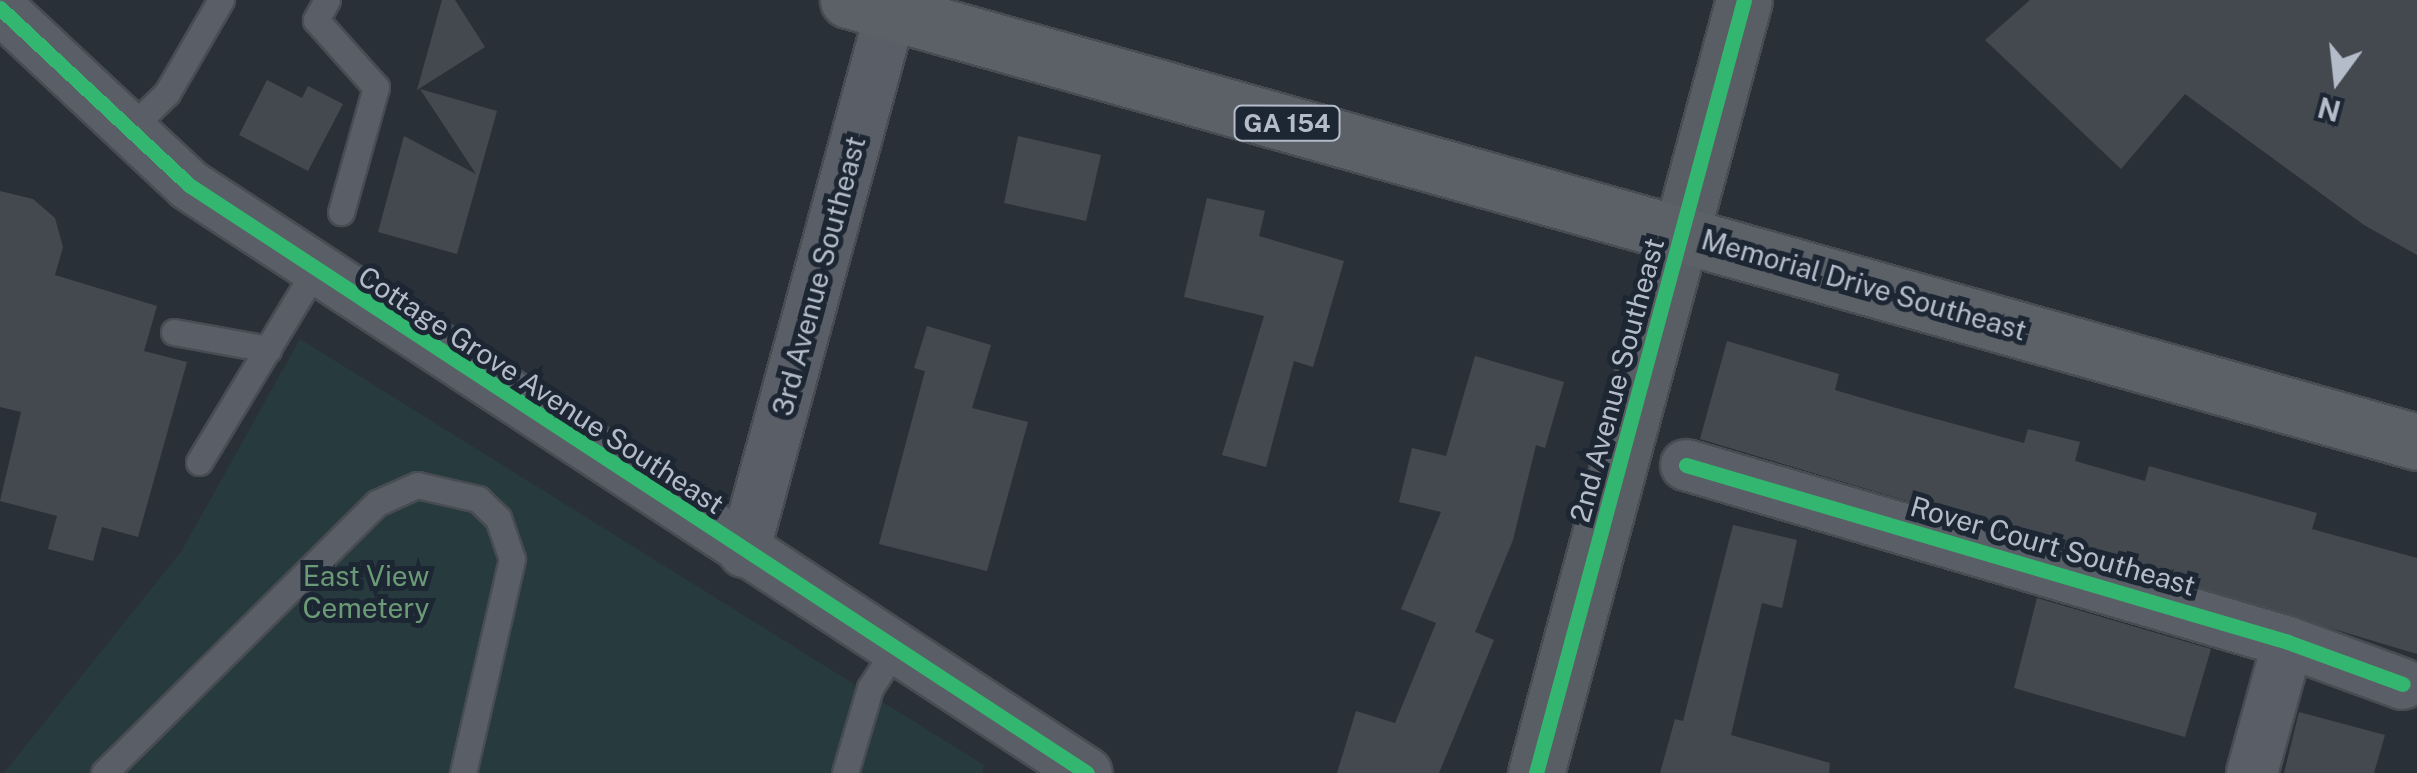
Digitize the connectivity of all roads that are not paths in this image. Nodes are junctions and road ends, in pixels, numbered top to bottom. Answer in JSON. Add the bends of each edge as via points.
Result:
{"nodes":[{"id":1,"x":221,"y":0,"type":"edge"},
{"id":2,"x":327,"y":0,"type":"edge"},
{"id":3,"x":1744,"y":0,"type":"edge"},
{"id":4,"x":878,"y":4,"type":"edge"},
{"id":5,"x":0,"y":8,"type":"edge"},
{"id":6,"x":129,"y":130,"type":"junction"},
{"id":7,"x":341,"y":212,"type":"dead end"},
{"id":8,"x":1682,"y":234,"type":"junction"},
{"id":9,"x":314,"y":272,"type":"junction"},
{"id":10,"x":174,"y":332,"type":"dead end"},
{"id":11,"x":268,"y":349,"type":"junction"},
{"id":12,"x":2417,"y":442,"type":"edge"},
{"id":13,"x":198,"y":462,"type":"dead end"},
{"id":14,"x":1686,"y":465,"type":"dead end"},
{"id":15,"x":744,"y":552,"type":"junction"},
{"id":16,"x":2288,"y":642,"type":"junction"},
{"id":17,"x":894,"y":651,"type":"junction"},
{"id":18,"x":2403,"y":684,"type":"dead end"},
{"id":19,"x":104,"y":773,"type":"edge"},
{"id":20,"x":463,"y":773,"type":"edge"},
{"id":21,"x":845,"y":773,"type":"edge"},
{"id":22,"x":1087,"y":773,"type":"edge"},
{"id":23,"x":1536,"y":773,"type":"edge"},
{"id":24,"x":2252,"y":773,"type":"edge"}],
"edges":[{"from":1,"to":6,"type":"lane","via":[[167,93]]},
{"from":2,"to":7,"type":"lane","via":[[316,20],[376,87]]},
{"from":3,"to":8,"type":"street","name":"2nd Avenue Southeast"},
{"from":4,"to":8,"type":"main road","name":"Memorial Drive Southeast","number":"GA 154"},
{"from":4,"to":15,"type":"street","name":"3rd Avenue Southeast"},
{"from":5,"to":6,"type":"street","name":"Cottage Grove Avenue Southeast"},
{"from":6,"to":9,"type":"street","name":"Cottage Grove Avenue Southeast","via":[[189,185]]},
{"from":8,"to":12,"type":"main road","name":"Memorial Drive Southeast","number":"GA 154"},
{"from":8,"to":23,"type":"street","name":"2nd Avenue Southeast"},
{"from":9,"to":11,"type":"lane"},
{"from":9,"to":15,"type":"street","name":"Cottage Grove Avenue Southeast"},
{"from":10,"to":11,"type":"lane"},
{"from":11,"to":13,"type":"lane"},
{"from":14,"to":16,"type":"street","name":"Rover Court Southeast"},
{"from":15,"to":17,"type":"street","name":"Cottage Grove Avenue Southeast"},
{"from":16,"to":18,"type":"street","name":"Rover Court Southeast"},
{"from":16,"to":24,"type":"street"},
{"from":17,"to":21,"type":"lane","via":[[870,688]]},
{"from":17,"to":22,"type":"street","name":"Cottage Grove Avenue Southeast"},
{"from":19,"to":20,"type":"lane","via":[[378,503],[417,485],[478,499],[498,518],[512,559]]}]}
